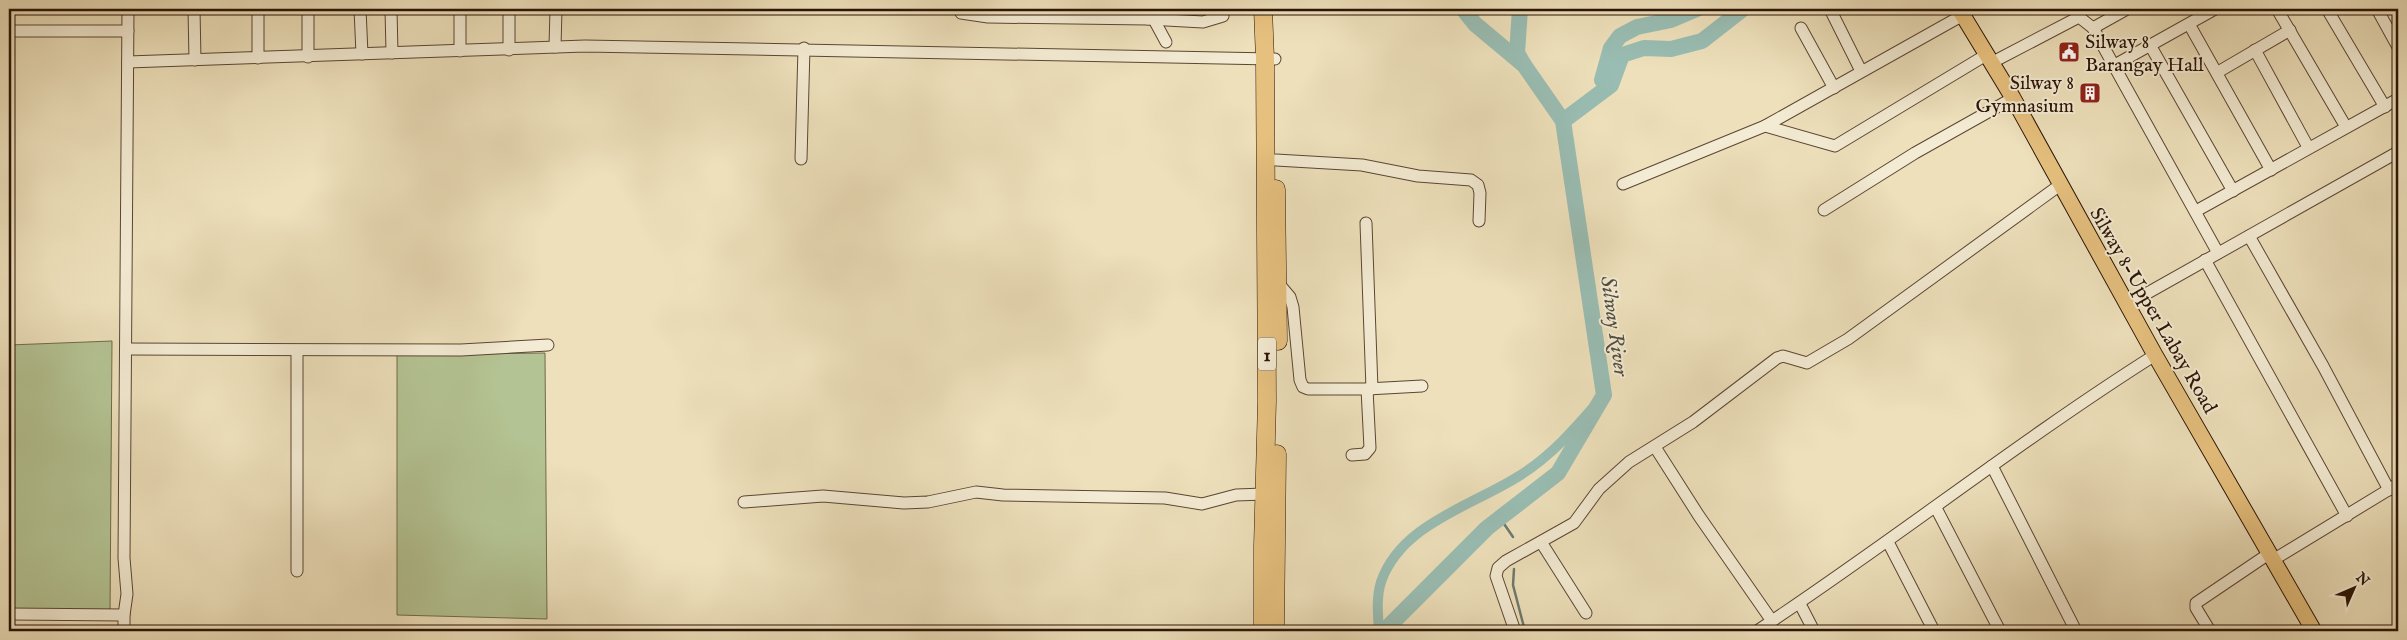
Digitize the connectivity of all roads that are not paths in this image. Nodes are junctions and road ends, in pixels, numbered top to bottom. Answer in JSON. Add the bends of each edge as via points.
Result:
{"nodes":[{"id":1,"x":128,"y":9,"type":"edge"},
{"id":2,"x":194,"y":9,"type":"edge"},
{"id":3,"x":258,"y":9,"type":"edge"},
{"id":4,"x":308,"y":9,"type":"edge"},
{"id":5,"x":360,"y":9,"type":"edge"},
{"id":6,"x":391,"y":9,"type":"edge"},
{"id":7,"x":460,"y":9,"type":"edge"},
{"id":8,"x":509,"y":9,"type":"edge"},
{"id":9,"x":556,"y":9,"type":"edge"},
{"id":10,"x":1263,"y":9,"type":"edge"},
{"id":11,"x":1273,"y":9,"type":"edge"},
{"id":12,"x":1830,"y":9,"type":"edge"},
{"id":13,"x":2127,"y":9,"type":"edge"},
{"id":14,"x":2215,"y":9,"type":"edge"},
{"id":15,"x":2277,"y":9,"type":"edge"},
{"id":16,"x":2327,"y":9,"type":"edge"},
{"id":17,"x":2377,"y":9,"type":"edge"},
{"id":18,"x":960,"y":12,"type":"edge"},
{"id":19,"x":1011,"y":12,"type":"edge"},
{"id":20,"x":1961,"y":12,"type":"edge"},
{"id":21,"x":1150,"y":15,"type":"edge"},
{"id":22,"x":1223,"y":16,"type":"dead end"},
{"id":23,"x":2189,"y":24,"type":"junction"},
{"id":24,"x":1801,"y":28,"type":"dead end"},
{"id":25,"x":2093,"y":28,"type":"junction"},
{"id":26,"x":2290,"y":30,"type":"junction"},
{"id":27,"x":9,"y":31,"type":"edge"},
{"id":28,"x":128,"y":31,"type":"junction"},
{"id":29,"x":1166,"y":42,"type":"dead end"},
{"id":30,"x":2150,"y":45,"type":"junction"},
{"id":31,"x":555,"y":47,"type":"junction"},
{"id":32,"x":2398,"y":47,"type":"edge"},
{"id":33,"x":804,"y":48,"type":"junction"},
{"id":34,"x":509,"y":50,"type":"junction"},
{"id":35,"x":2255,"y":50,"type":"junction"},
{"id":36,"x":460,"y":51,"type":"junction"},
{"id":37,"x":392,"y":53,"type":"junction"},
{"id":38,"x":362,"y":54,"type":"junction"},
{"id":39,"x":308,"y":57,"type":"junction"},
{"id":40,"x":258,"y":58,"type":"junction"},
{"id":41,"x":1270,"y":59,"type":"junction"},
{"id":42,"x":1988,"y":59,"type":"junction"},
{"id":43,"x":195,"y":60,"type":"junction"},
{"id":44,"x":128,"y":62,"type":"junction"},
{"id":45,"x":2113,"y":66,"type":"junction"},
{"id":46,"x":1861,"y":71,"type":"junction"},
{"id":47,"x":2218,"y":72,"type":"junction"},
{"id":48,"x":1834,"y":88,"type":"junction"},
{"id":49,"x":2013,"y":98,"type":"junction"},
{"id":50,"x":2398,"y":99,"type":"edge"},
{"id":51,"x":2385,"y":106,"type":"junction"},
{"id":52,"x":1765,"y":126,"type":"junction"},
{"id":53,"x":2346,"y":127,"type":"junction"},
{"id":54,"x":2308,"y":147,"type":"junction"},
{"id":55,"x":2398,"y":152,"type":"edge"},
{"id":56,"x":801,"y":159,"type":"dead end"},
{"id":57,"x":1276,"y":160,"type":"junction"},
{"id":58,"x":2271,"y":170,"type":"junction"},
{"id":59,"x":1623,"y":184,"type":"dead end"},
{"id":60,"x":2060,"y":185,"type":"junction"},
{"id":61,"x":2233,"y":191,"type":"junction"},
{"id":62,"x":1824,"y":210,"type":"dead end"},
{"id":63,"x":2196,"y":211,"type":"junction"},
{"id":64,"x":1479,"y":221,"type":"dead end"},
{"id":65,"x":1366,"y":223,"type":"dead end"},
{"id":66,"x":2249,"y":236,"type":"junction"},
{"id":67,"x":2218,"y":253,"type":"junction"},
{"id":68,"x":2205,"y":260,"type":"junction"},
{"id":69,"x":1279,"y":284,"type":"junction"},
{"id":70,"x":2128,"y":304,"type":"junction"},
{"id":71,"x":548,"y":345,"type":"dead end"},
{"id":72,"x":126,"y":349,"type":"junction"},
{"id":73,"x":297,"y":351,"type":"junction"},
{"id":74,"x":2155,"y":355,"type":"junction"},
{"id":75,"x":1422,"y":386,"type":"dead end"},
{"id":76,"x":1370,"y":389,"type":"junction"},
{"id":77,"x":1655,"y":447,"type":"junction"},
{"id":78,"x":1352,"y":455,"type":"dead end"},
{"id":79,"x":1992,"y":466,"type":"junction"},
{"id":80,"x":2394,"y":487,"type":"edge"},
{"id":81,"x":1264,"y":494,"type":"junction"},
{"id":82,"x":744,"y":502,"type":"dead end"},
{"id":83,"x":1936,"y":508,"type":"junction"},
{"id":84,"x":2347,"y":516,"type":"junction"},
{"id":85,"x":1541,"y":542,"type":"junction"},
{"id":86,"x":1888,"y":542,"type":"junction"},
{"id":87,"x":2272,"y":556,"type":"junction"},
{"id":88,"x":297,"y":571,"type":"dead end"},
{"id":89,"x":1800,"y":604,"type":"junction"},
{"id":90,"x":1586,"y":613,"type":"dead end"},
{"id":91,"x":9,"y":614,"type":"edge"},
{"id":92,"x":124,"y":615,"type":"junction"},
{"id":93,"x":1772,"y":621,"type":"junction"},
{"id":94,"x":124,"y":631,"type":"edge"},
{"id":95,"x":1263,"y":631,"type":"edge"},
{"id":96,"x":1275,"y":631,"type":"edge"},
{"id":97,"x":1515,"y":631,"type":"edge"},
{"id":98,"x":1757,"y":631,"type":"edge"},
{"id":99,"x":1814,"y":631,"type":"edge"},
{"id":100,"x":1934,"y":631,"type":"edge"},
{"id":101,"x":2000,"y":631,"type":"edge"},
{"id":102,"x":2076,"y":631,"type":"edge"},
{"id":103,"x":2210,"y":631,"type":"edge"},
{"id":104,"x":2314,"y":631,"type":"edge"}],
"edges":[{"from":1,"to":28,"type":"street"},
{"from":2,"to":43,"type":"street"},
{"from":3,"to":40,"type":"street"},
{"from":4,"to":39,"type":"street"},
{"from":5,"to":38,"type":"street"},
{"from":6,"to":37,"type":"street"},
{"from":7,"to":36,"type":"street"},
{"from":8,"to":34,"type":"street"},
{"from":9,"to":31,"type":"street"},
{"from":10,"to":41,"type":"highway","number":"1"},
{"from":11,"to":41,"type":"highway","number":"1"},
{"from":12,"to":46,"type":"street"},
{"from":13,"to":25,"type":"street"},
{"from":14,"to":23,"type":"street"},
{"from":15,"to":26,"type":"street"},
{"from":16,"to":51,"type":"street"},
{"from":17,"to":32,"type":"street"},
{"from":18,"to":19,"type":"street","via":[[988,17]]},
{"from":19,"to":21,"type":"street"},
{"from":20,"to":42,"type":"main road","name":"Silway 8-Upper Labay Road"},
{"from":20,"to":46,"type":"street"},
{"from":21,"to":22,"type":"street","via":[[1203,22]]},
{"from":21,"to":29,"type":"street"},
{"from":23,"to":30,"type":"street"},
{"from":23,"to":47,"type":"street"},
{"from":24,"to":48,"type":"street"},
{"from":25,"to":42,"type":"street","via":[[2079,17]]},
{"from":25,"to":45,"type":"street"},
{"from":26,"to":35,"type":"street"},
{"from":26,"to":53,"type":"street"},
{"from":27,"to":28,"type":"street"},
{"from":28,"to":44,"type":"street"},
{"from":30,"to":45,"type":"street"},
{"from":30,"to":61,"type":"street"},
{"from":31,"to":33,"type":"street"},
{"from":31,"to":34,"type":"street"},
{"from":33,"to":41,"type":"street"},
{"from":33,"to":56,"type":"street"},
{"from":34,"to":36,"type":"street"},
{"from":35,"to":47,"type":"street"},
{"from":35,"to":54,"type":"street"},
{"from":36,"to":37,"type":"street"},
{"from":37,"to":38,"type":"street"},
{"from":38,"to":39,"type":"street"},
{"from":39,"to":40,"type":"street"},
{"from":40,"to":43,"type":"street"},
{"from":41,"to":57,"type":"highway","number":"1"},
{"from":41,"to":81,"type":"highway","number":"1"},
{"from":42,"to":49,"type":"main road","name":"Silway 8-Upper Labay Road"},
{"from":42,"to":52,"type":"street","via":[[1835,146]]},
{"from":43,"to":44,"type":"street"},
{"from":44,"to":72,"type":"street"},
{"from":45,"to":63,"type":"street"},
{"from":46,"to":48,"type":"street"},
{"from":47,"to":58,"type":"street"},
{"from":48,"to":52,"type":"street"},
{"from":49,"to":60,"type":"main road","name":"Silway 8-Upper Labay Road"},
{"from":49,"to":62,"type":"street","via":[[1915,153]]},
{"from":50,"to":51,"type":"street"},
{"from":51,"to":53,"type":"street"},
{"from":52,"to":59,"type":"street"},
{"from":53,"to":54,"type":"street"},
{"from":54,"to":58,"type":"street"},
{"from":55,"to":66,"type":"street"},
{"from":57,"to":64,"type":"street","via":[[1362,165],[1418,176],[1471,180],[1478,185],[1480,193]]},
{"from":57,"to":69,"type":"highway","number":"1"},
{"from":58,"to":61,"type":"street"},
{"from":60,"to":70,"type":"main road","name":"Silway 8-Upper Labay Road"},
{"from":60,"to":77,"type":"street","via":[[1848,339],[1808,363],[1783,356],[1777,358]]},
{"from":61,"to":63,"type":"street"},
{"from":63,"to":67,"type":"street"},
{"from":65,"to":76,"type":"street"},
{"from":66,"to":67,"type":"street"},
{"from":66,"to":80,"type":"street"},
{"from":67,"to":68,"type":"street"},
{"from":68,"to":70,"type":"street"},
{"from":68,"to":84,"type":"street"},
{"from":69,"to":76,"type":"street","via":[[1291,300],[1303,387]]},
{"from":69,"to":96,"type":"highway","number":"1"},
{"from":70,"to":74,"type":"main road","name":"Silway 8-Upper Labay Road"},
{"from":71,"to":73,"type":"street","via":[[461,350]]},
{"from":72,"to":73,"type":"street"},
{"from":72,"to":92,"type":"street","via":[[124,558],[128,594]]},
{"from":73,"to":88,"type":"street"},
{"from":74,"to":79,"type":"street"},
{"from":74,"to":87,"type":"main road","name":"Silway 8-Upper Labay Road"},
{"from":75,"to":76,"type":"street"},
{"from":76,"to":78,"type":"street","via":[[1370,448],[1365,454]]},
{"from":77,"to":85,"type":"street","via":[[1629,462],[1604,484],[1574,523]]},
{"from":77,"to":93,"type":"street"},
{"from":79,"to":83,"type":"street"},
{"from":79,"to":102,"type":"street"},
{"from":80,"to":84,"type":"street"},
{"from":81,"to":82,"type":"street","via":[[1236,494],[1202,504],[1174,498],[976,492],[928,502],[822,496]]},
{"from":81,"to":95,"type":"highway","number":"1"},
{"from":83,"to":86,"type":"street"},
{"from":83,"to":101,"type":"street"},
{"from":84,"to":87,"type":"street"},
{"from":85,"to":90,"type":"street"},
{"from":85,"to":97,"type":"street","via":[[1497,570],[1496,576]]},
{"from":86,"to":89,"type":"street"},
{"from":86,"to":100,"type":"street"},
{"from":87,"to":103,"type":"street","via":[[2196,603]]},
{"from":87,"to":104,"type":"main road","name":"Silway 8-Upper Labay Road"},
{"from":89,"to":93,"type":"street"},
{"from":89,"to":99,"type":"street"},
{"from":91,"to":92,"type":"street"},
{"from":92,"to":94,"type":"street"},
{"from":93,"to":98,"type":"street"}]}
